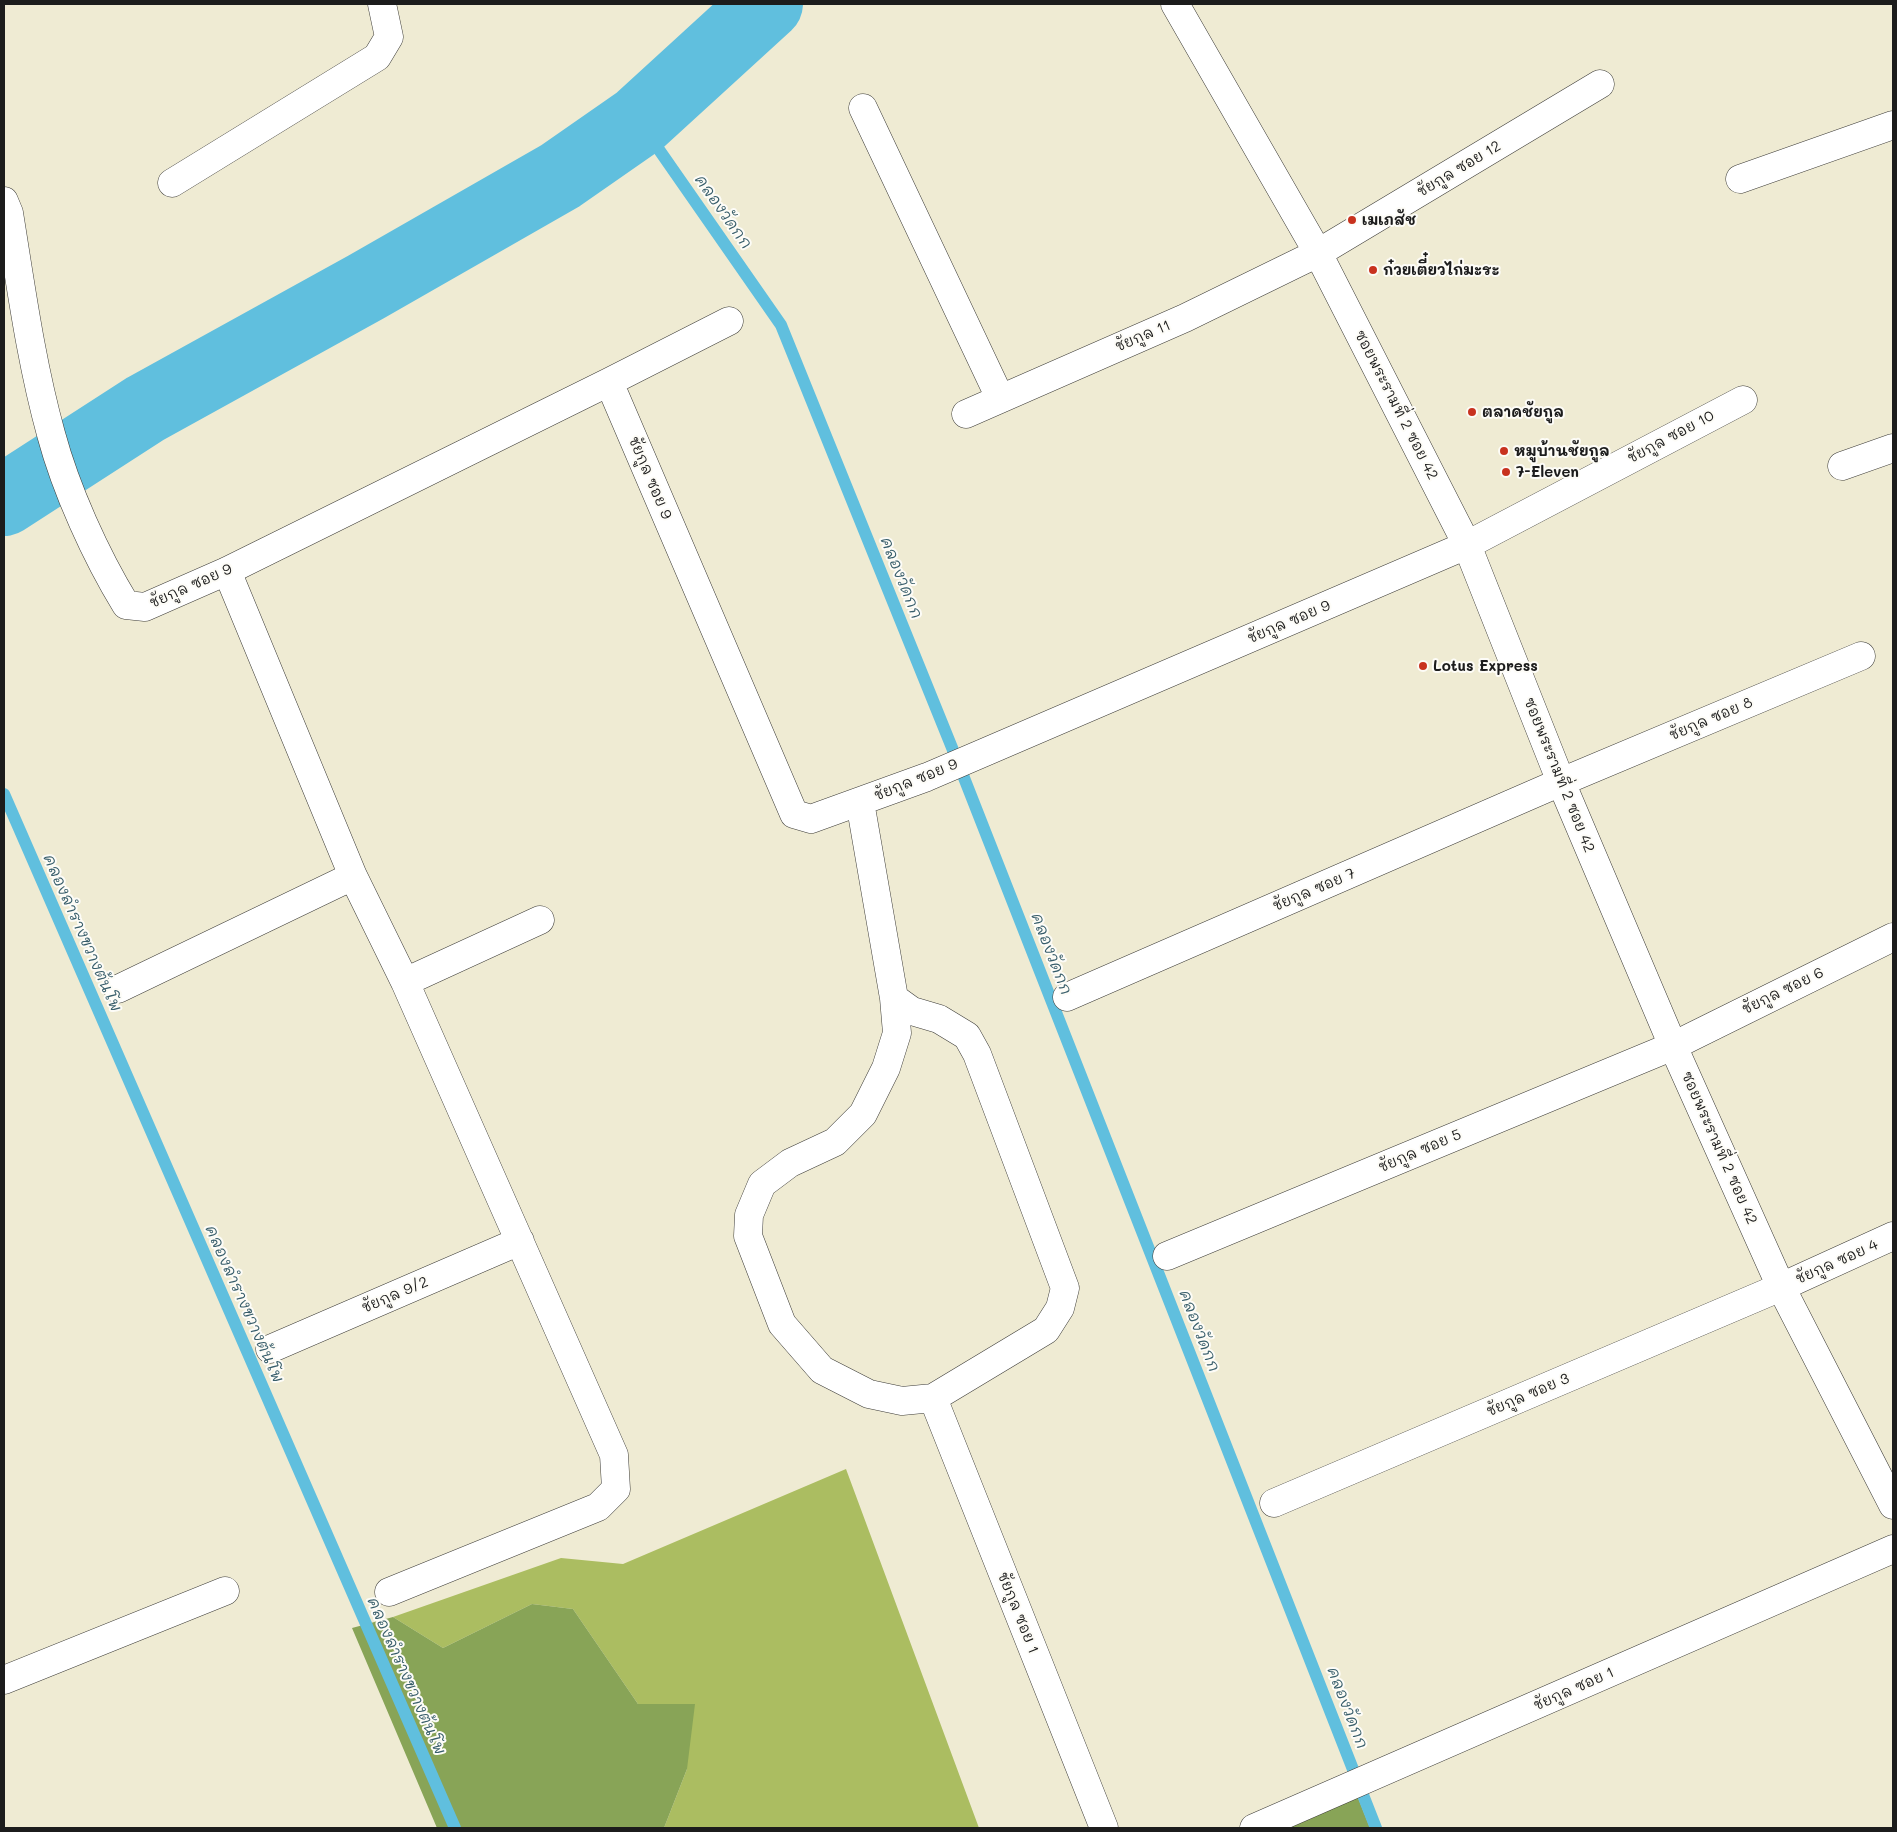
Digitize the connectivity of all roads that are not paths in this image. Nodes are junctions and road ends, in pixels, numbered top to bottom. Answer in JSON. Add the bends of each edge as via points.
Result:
{"nodes":[{"id":1,"x":382,"y":4,"type":"edge"},
{"id":2,"x":1185,"y":7,"type":"edge"},
{"id":3,"x":1600,"y":84,"type":"dead end"},
{"id":4,"x":863,"y":108,"type":"dead end"},
{"id":5,"x":1893,"y":125,"type":"edge"},
{"id":6,"x":1740,"y":179,"type":"dead end"},
{"id":7,"x":172,"y":183,"type":"dead end"},
{"id":8,"x":4,"y":201,"type":"edge"},
{"id":9,"x":1318,"y":253,"type":"junction"},
{"id":10,"x":729,"y":321,"type":"dead end"},
{"id":11,"x":609,"y":382,"type":"junction"},
{"id":12,"x":1000,"y":398,"type":"junction"},
{"id":13,"x":1743,"y":400,"type":"dead end"},
{"id":14,"x":966,"y":414,"type":"dead end"},
{"id":15,"x":1893,"y":448,"type":"edge"},
{"id":16,"x":1842,"y":466,"type":"dead end"},
{"id":17,"x":1467,"y":545,"type":"junction"},
{"id":18,"x":226,"y":571,"type":"junction"},
{"id":19,"x":1861,"y":656,"type":"dead end"},
{"id":20,"x":1561,"y":782,"type":"junction"},
{"id":21,"x":860,"y":802,"type":"junction"},
{"id":22,"x":353,"y":876,"type":"junction"},
{"id":23,"x":540,"y":920,"type":"dead end"},
{"id":24,"x":1893,"y":937,"type":"edge"},
{"id":25,"x":405,"y":982,"type":"junction"},
{"id":26,"x":118,"y":989,"type":"dead end"},
{"id":27,"x":1067,"y":997,"type":"dead end"},
{"id":28,"x":894,"y":998,"type":"junction"},
{"id":29,"x":1673,"y":1046,"type":"junction"},
{"id":30,"x":1893,"y":1236,"type":"edge"},
{"id":31,"x":520,"y":1241,"type":"junction"},
{"id":32,"x":1167,"y":1256,"type":"dead end"},
{"id":33,"x":1781,"y":1287,"type":"junction"},
{"id":34,"x":270,"y":1349,"type":"dead end"},
{"id":35,"x":933,"y":1398,"type":"junction"},
{"id":36,"x":1274,"y":1503,"type":"dead end"},
{"id":37,"x":1893,"y":1505,"type":"edge"},
{"id":38,"x":1893,"y":1549,"type":"edge"},
{"id":39,"x":225,"y":1591,"type":"dead end"},
{"id":40,"x":389,"y":1592,"type":"dead end"},
{"id":41,"x":4,"y":1680,"type":"edge"},
{"id":42,"x":1104,"y":1828,"type":"edge"},
{"id":43,"x":1254,"y":1828,"type":"edge"}],
"edges":[{"from":1,"to":7,"type":"street","via":[[389,36],[377,57]]},
{"from":2,"to":9,"type":"street","name":"ซอยพระรามที่ 2 ซอย 42"},
{"from":3,"to":9,"type":"street","name":"ชัยกูล ซอย 12"},
{"from":4,"to":12,"type":"street"},
{"from":5,"to":6,"type":"street"},
{"from":8,"to":18,"type":"street","name":"ชัยกูล ซอย 9","via":[[9,213],[22,302],[51,435],[79,513],[112,583],[126,605],[145,607]]},
{"from":9,"to":12,"type":"street","name":"ชัยกูล 11","via":[[1185,318]]},
{"from":9,"to":17,"type":"street","name":"ซอยพระรามที่ 2 ซอย 42"},
{"from":10,"to":11,"type":"street","name":"ชัยกูล ซอย 9"},
{"from":11,"to":18,"type":"street","name":"ชัยกูล ซอย 9"},
{"from":11,"to":21,"type":"street","name":"ชัยกูล ซอย 9","via":[[794,814],[811,819]]},
{"from":12,"to":14,"type":"street","name":"ชัยกูล 11"},
{"from":13,"to":17,"type":"street","name":"ชัยกูล ซอย 10"},
{"from":15,"to":16,"type":"street"},
{"from":17,"to":20,"type":"street","name":"ซอยพระรามที่ 2 ซอย 42"},
{"from":17,"to":21,"type":"street","name":"ชัยกูล ซอย 9","via":[[983,753]]},
{"from":18,"to":22,"type":"street"},
{"from":19,"to":20,"type":"street","name":"ชัยกูล ซอย 8"},
{"from":20,"to":27,"type":"street","name":"ชัยกูล ซอย 7"},
{"from":20,"to":29,"type":"street","name":"ซอยพระรามที่ 2 ซอย 42"},
{"from":21,"to":28,"type":"street"},
{"from":22,"to":25,"type":"street"},
{"from":22,"to":26,"type":"street"},
{"from":23,"to":25,"type":"street"},
{"from":24,"to":29,"type":"street","name":"ชัยกูล ซอย 6"},
{"from":25,"to":31,"type":"street"},
{"from":28,"to":35,"type":"street","via":[[912,1011],[938,1019],[966,1036],[977,1054],[1065,1288],[1060,1308],[1046,1330]]},
{"from":28,"to":35,"type":"street","via":[[897,1033],[886,1068],[863,1114],[834,1142],[790,1163],[762,1184],[749,1215],[748,1236],[782,1324],[822,1370],[868,1394],[902,1401]]},
{"from":29,"to":32,"type":"street","name":"ชัยกูล ซอย 5"},
{"from":29,"to":33,"type":"street","name":"ซอยพระรามที่ 2 ซอย 42"},
{"from":30,"to":33,"type":"street","name":"ชัยกูล ซอย 4"},
{"from":31,"to":34,"type":"street","name":"ชัยกูล 9/2"},
{"from":31,"to":40,"type":"street","via":[[614,1455],[616,1489],[598,1507]]},
{"from":33,"to":36,"type":"street","name":"ชัยกูล ซอย 3"},
{"from":33,"to":37,"type":"street","name":"ซอยพระรามที่ 2 ซอย 42"},
{"from":35,"to":42,"type":"street","name":"ชัยกูล ซอย 1"},
{"from":38,"to":43,"type":"street","name":"ชัยกูล ซอย 1"},
{"from":39,"to":41,"type":"street"}]}
